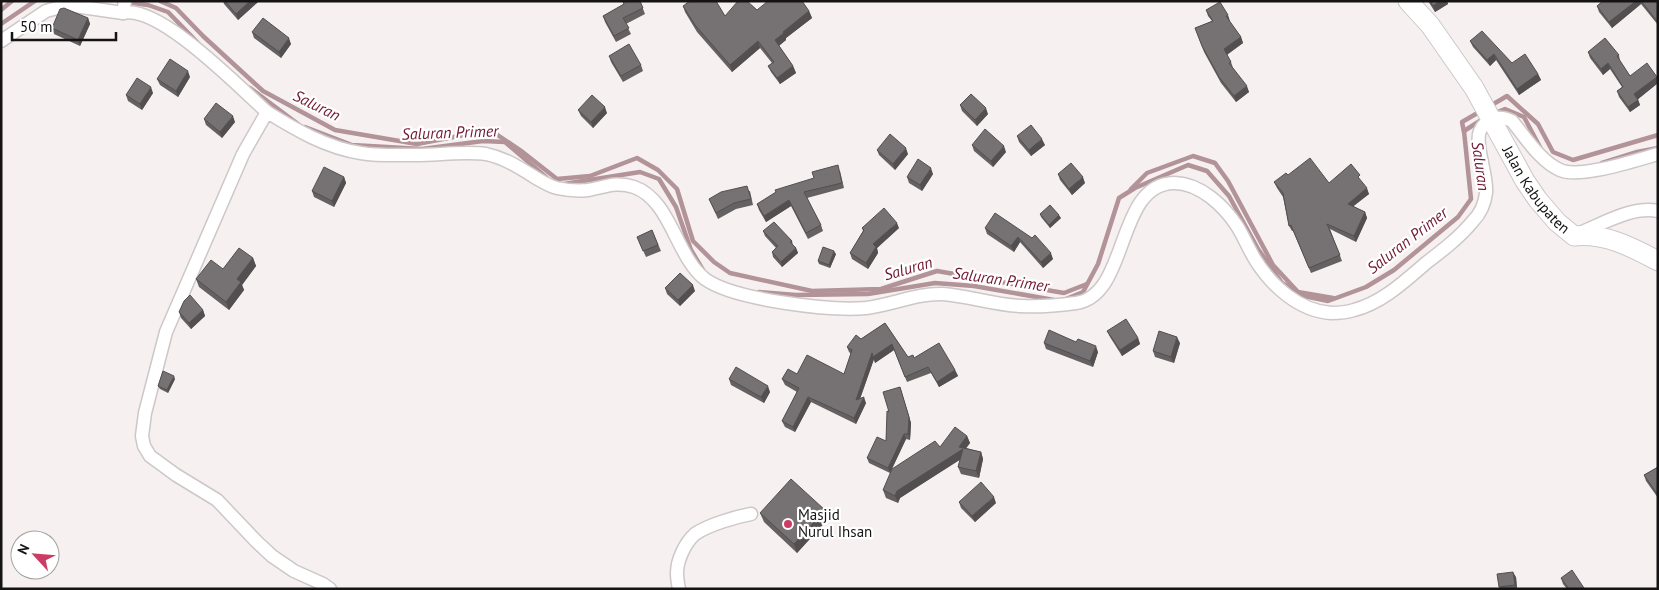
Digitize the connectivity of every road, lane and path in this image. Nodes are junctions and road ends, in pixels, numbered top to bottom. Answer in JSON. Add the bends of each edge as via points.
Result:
{"nodes":[{"id":1,"x":1408,"y":1,"type":"edge"},
{"id":2,"x":124,"y":6,"type":"edge"},
{"id":3,"x":1,"y":41,"type":"edge"},
{"id":4,"x":267,"y":112,"type":"junction"},
{"id":5,"x":1489,"y":117,"type":"junction"},
{"id":6,"x":1658,"y":154,"type":"edge"},
{"id":7,"x":1658,"y":211,"type":"edge"},
{"id":8,"x":1574,"y":236,"type":"junction"},
{"id":9,"x":1658,"y":261,"type":"edge"},
{"id":10,"x":751,"y":514,"type":"dead end"},
{"id":11,"x":330,"y":589,"type":"edge"},
{"id":12,"x":679,"y":589,"type":"edge"}],
"edges":[{"from":1,"to":5,"type":"street","name":"Jalan Kabupaten","via":[[1430,25],[1474,88]]},
{"from":2,"to":3,"type":"street","via":[[68,5],[46,11]]},
{"from":2,"to":4,"type":"street","via":[[183,37]]},
{"from":4,"to":5,"type":"street","via":[[318,140],[364,154],[487,154],[507,160],[552,188],[584,191],[614,184],[637,188],[666,217],[688,261],[703,278],[724,289],[817,308],[870,308],[930,294],[1022,306],[1078,303],[1090,299],[1102,287],[1144,197],[1162,185],[1187,185],[1220,206],[1236,225],[1266,275],[1281,291],[1298,303],[1330,313],[1354,311],[1380,299],[1455,240],[1476,218],[1486,196],[1478,136]]},
{"from":4,"to":11,"type":"street","via":[[244,154],[166,332],[142,436],[150,456],[217,500],[272,556]]},
{"from":5,"to":6,"type":"street","via":[[1500,116],[1512,121],[1549,163],[1570,173]]},
{"from":5,"to":8,"type":"street","name":"Jalan Kabupaten","via":[[1525,182],[1557,222]]},
{"from":7,"to":8,"type":"street","via":[[1648,209],[1629,213]]},
{"from":8,"to":9,"type":"street","name":"Jalan Kabupaten","via":[[1616,240]]},
{"from":10,"to":12,"type":"street","via":[[730,518],[695,534],[679,559]]}]}
